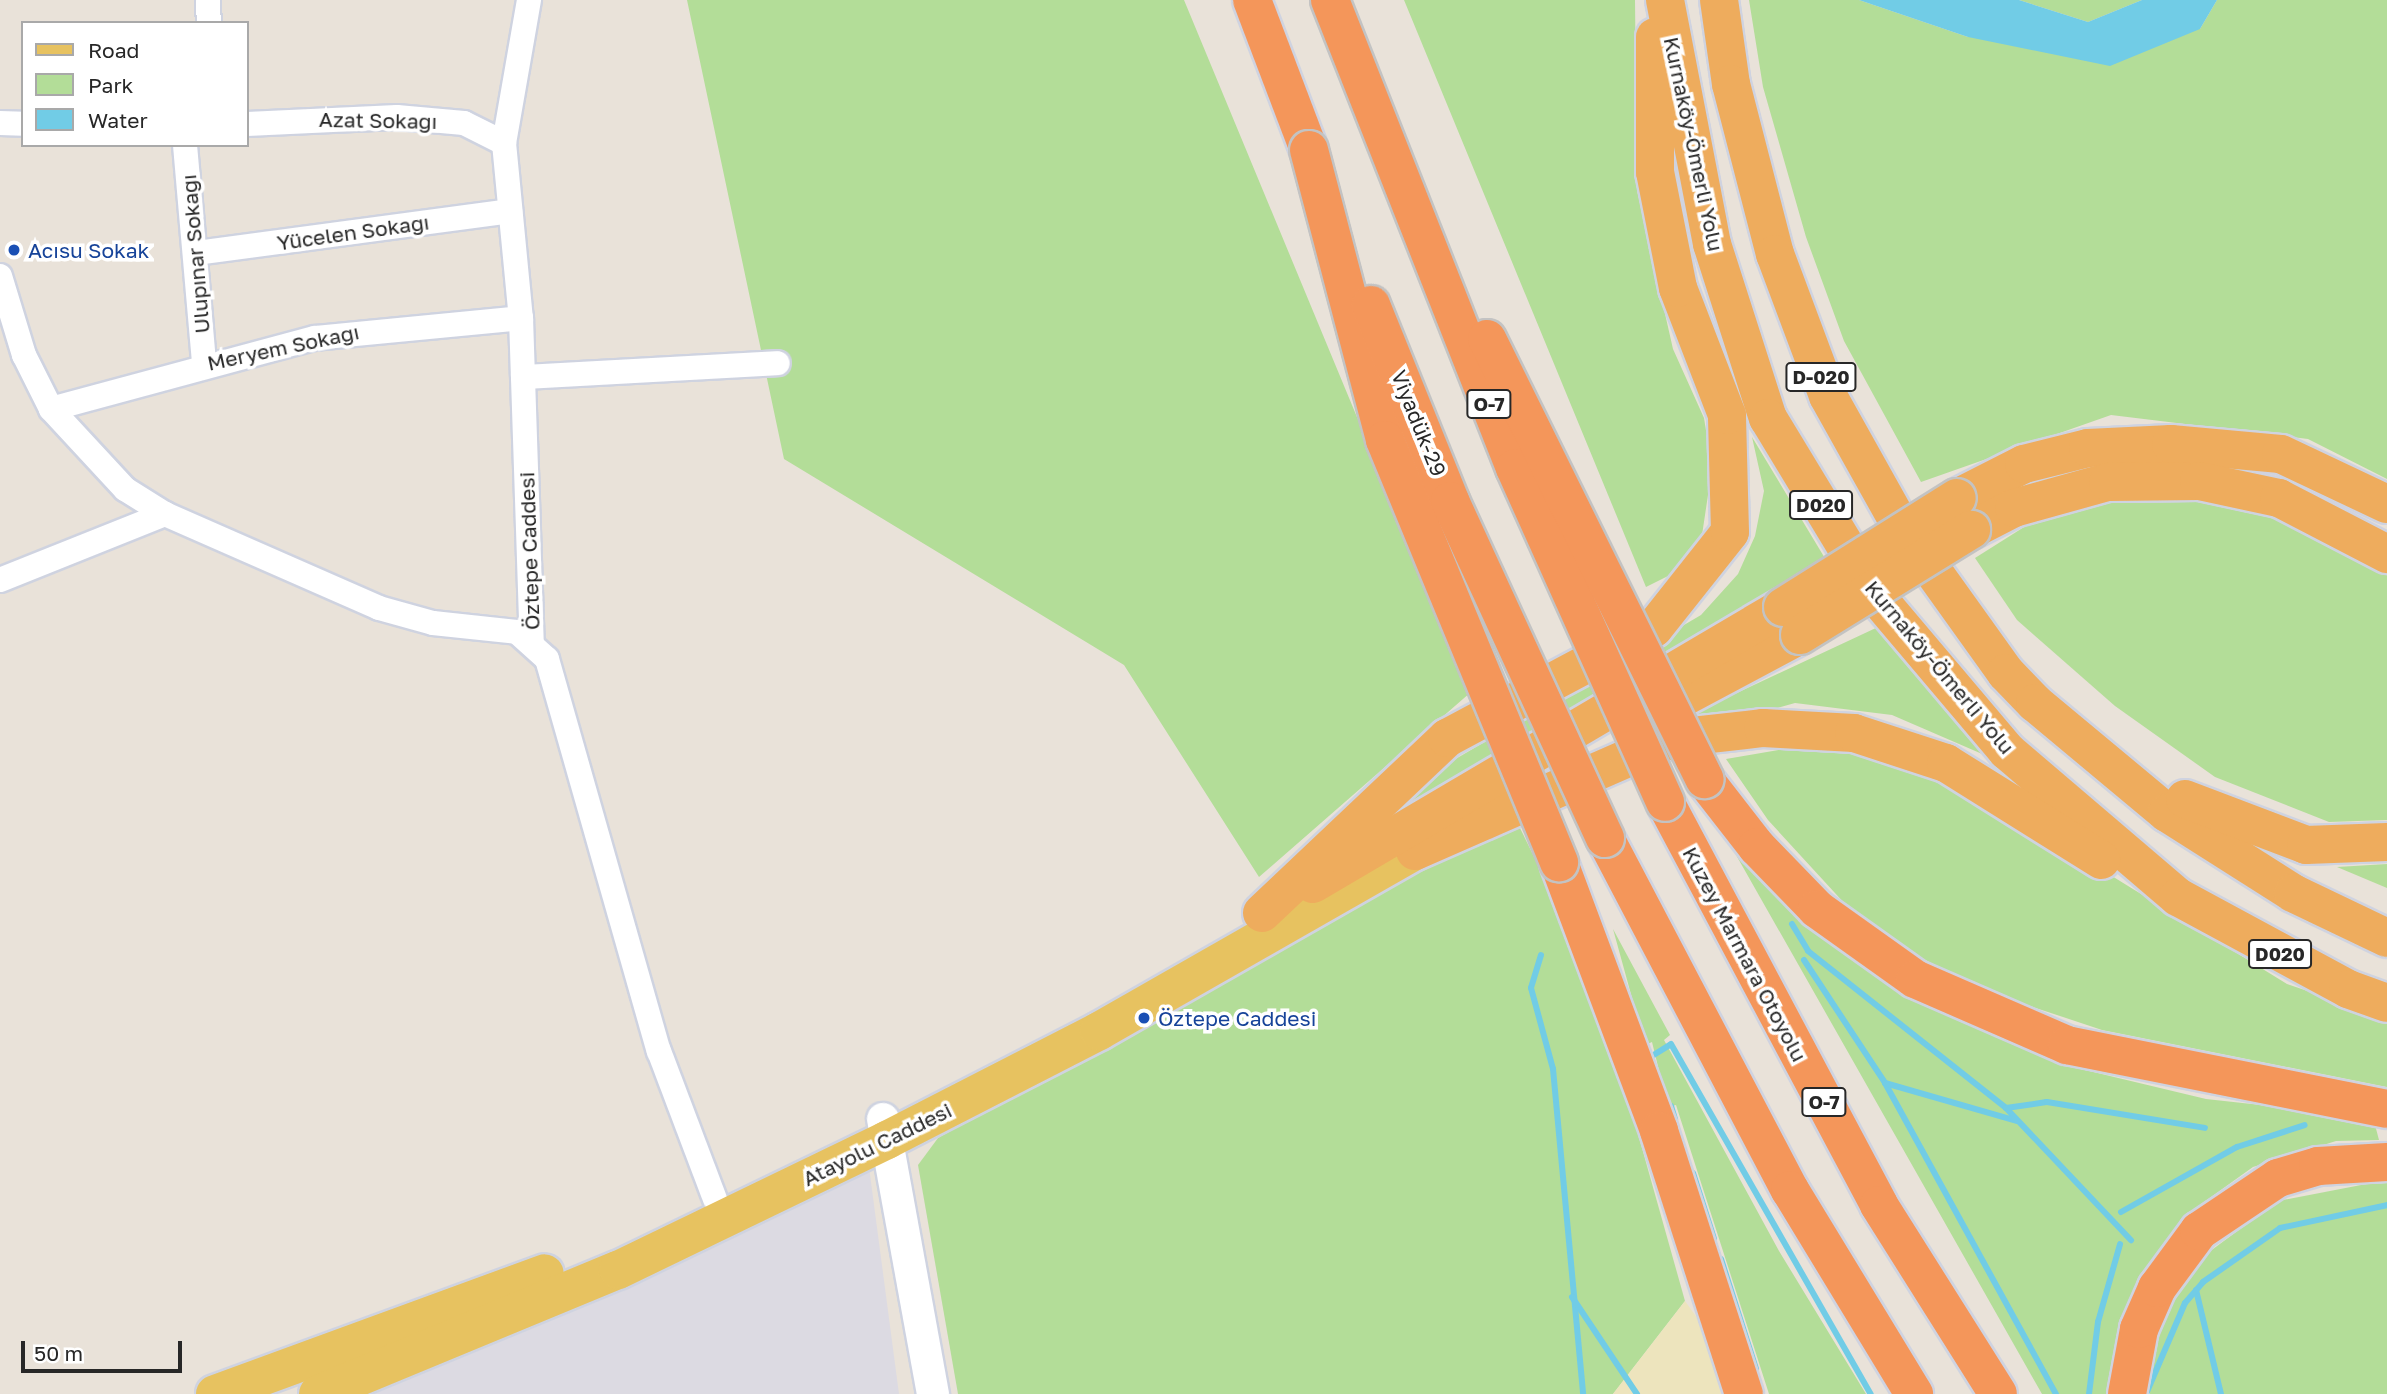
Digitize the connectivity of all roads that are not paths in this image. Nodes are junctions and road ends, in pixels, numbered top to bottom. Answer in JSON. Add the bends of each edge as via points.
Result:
{"nodes":[{"id":1,"x":208,"y":0,"type":"edge"},
{"id":2,"x":529,"y":0,"type":"edge"},
{"id":3,"x":1252,"y":0,"type":"edge"},
{"id":4,"x":1330,"y":0,"type":"edge"},
{"id":5,"x":1657,"y":0,"type":"edge"},
{"id":6,"x":1665,"y":0,"type":"edge"},
{"id":7,"x":1719,"y":0,"type":"edge"},
{"id":8,"x":209,"y":21,"type":"edge"},
{"id":9,"x":0,"y":123,"type":"edge"},
{"id":10,"x":21,"y":124,"type":"edge"},
{"id":11,"x":248,"y":124,"type":"edge"},
{"id":12,"x":1379,"y":128,"type":"junction"},
{"id":13,"x":504,"y":143,"type":"junction"},
{"id":14,"x":185,"y":147,"type":"edge"},
{"id":15,"x":1309,"y":150,"type":"junction"},
{"id":16,"x":510,"y":211,"type":"junction"},
{"id":17,"x":196,"y":253,"type":"junction"},
{"id":18,"x":0,"y":276,"type":"edge"},
{"id":19,"x":521,"y":318,"type":"junction"},
{"id":20,"x":204,"y":363,"type":"junction"},
{"id":21,"x":778,"y":363,"type":"dead end"},
{"id":22,"x":523,"y":377,"type":"junction"},
{"id":23,"x":51,"y":409,"type":"junction"},
{"id":24,"x":2387,"y":504,"type":"edge"},
{"id":25,"x":165,"y":514,"type":"junction"},
{"id":26,"x":1964,"y":514,"type":"junction"},
{"id":27,"x":2387,"y":554,"type":"edge"},
{"id":28,"x":0,"y":580,"type":"edge"},
{"id":29,"x":1791,"y":621,"type":"junction"},
{"id":30,"x":532,"y":643,"type":"junction"},
{"id":31,"x":2035,"y":703,"type":"junction"},
{"id":32,"x":2387,"y":842,"type":"edge"},
{"id":33,"x":1415,"y":851,"type":"junction"},
{"id":34,"x":2178,"y":897,"type":"junction"},
{"id":35,"x":1262,"y":913,"type":"junction"},
{"id":36,"x":2387,"y":938,"type":"edge"},
{"id":37,"x":2387,"y":1003,"type":"edge"},
{"id":38,"x":2387,"y":1109,"type":"edge"},
{"id":39,"x":885,"y":1129,"type":"junction"},
{"id":40,"x":2387,"y":1162,"type":"edge"},
{"id":41,"x":715,"y":1199,"type":"junction"},
{"id":42,"x":215,"y":1394,"type":"edge"},
{"id":43,"x":318,"y":1394,"type":"edge"},
{"id":44,"x":933,"y":1394,"type":"edge"},
{"id":45,"x":1744,"y":1394,"type":"edge"},
{"id":46,"x":1914,"y":1394,"type":"edge"},
{"id":47,"x":1998,"y":1394,"type":"edge"},
{"id":48,"x":2127,"y":1394,"type":"edge"}],
"edges":[{"from":1,"to":8,"type":"street"},
{"from":2,"to":13,"type":"street","name":"Öztepe Caddesi"},
{"from":3,"to":15,"type":"highway","name":"Viyadük-29"},
{"from":4,"to":12,"type":"highway","number":"O-7","bridge":true},
{"from":5,"to":35,"type":"highway","via":[[1655,172],[1678,288],[1727,415],[1730,533],[1654,628],[1447,738]]},
{"from":6,"to":34,"type":"highway","name":"Kurnaköy-Ömerli Yolu","number":"D020","via":[[1712,244],[1768,418],[1876,596],[2007,751]]},
{"from":7,"to":31,"type":"highway","number":"D-020","via":[[1731,84],[1776,254],[1828,397],[1900,525],[2006,673]]},
{"from":9,"to":10,"type":"street"},
{"from":11,"to":13,"type":"street","name":"Azat Sokağı","via":[[397,117],[464,123]]},
{"from":12,"to":38,"type":"highway","bridge":true,"via":[[1704,779],[1756,846],[1817,909],[1915,979],[2067,1045]]},
{"from":12,"to":47,"type":"highway","name":"Kuzey Marmara Otoyolu","number":"O-7","bridge":true,"via":[[1515,468],[1665,802],[1879,1205]]},
{"from":13,"to":16,"type":"street","name":"Öztepe Caddesi"},
{"from":14,"to":17,"type":"street","name":"Ulupınar Sokağı"},
{"from":15,"to":45,"type":"highway","bridge":true,"via":[[1385,440],[1559,863],[1659,1131]]},
{"from":15,"to":46,"type":"highway","name":"Viyadük-29","bridge":true,"via":[[1450,501],[1605,838],[1790,1190]]},
{"from":16,"to":17,"type":"street","name":"Yücelen Sokağı"},
{"from":16,"to":19,"type":"street","name":"Öztepe Caddesi"},
{"from":17,"to":20,"type":"street","name":"Ulupınar Sokağı"},
{"from":18,"to":23,"type":"street","via":[[24,355]]},
{"from":19,"to":20,"type":"street","name":"Meryem Sokağı","via":[[357,330]]},
{"from":19,"to":22,"type":"street","name":"Öztepe Caddesi"},
{"from":20,"to":23,"type":"street","name":"Meryem Sokağı"},
{"from":21,"to":22,"type":"street"},
{"from":22,"to":30,"type":"street","name":"Öztepe Caddesi"},
{"from":23,"to":25,"type":"street","via":[[96,464]]},
{"from":24,"to":26,"type":"highway","via":[[2281,454],[2171,444],[2088,448],[2024,464]]},
{"from":25,"to":28,"type":"street"},
{"from":25,"to":30,"type":"street","via":[[379,608],[433,623],[500,628]]},
{"from":26,"to":27,"type":"highway","via":[[2014,508],[2108,482],[2199,481],[2279,498]]},
{"from":26,"to":29,"type":"highway","bridge":true},
{"from":29,"to":33,"type":"highway"},
{"from":29,"to":35,"type":"highway"},
{"from":30,"to":41,"type":"street","name":"Öztepe Caddesi","via":[[558,678],[659,1051]]},
{"from":31,"to":32,"type":"highway","via":[[2168,791],[2232,823],[2306,845]]},
{"from":31,"to":36,"type":"highway","number":"D020","via":[[2167,813],[2293,893]]},
{"from":33,"to":34,"type":"highway","via":[[1674,738],[1763,728],[1854,733],[1946,763],[2108,865]]},
{"from":33,"to":39,"type":"main road","name":"Atayolu Caddesi","via":[[1099,1031]]},
{"from":34,"to":37,"type":"highway","name":"Kurnaköy-Ömerli Yolu","number":"D020","via":[[2347,989]]},
{"from":35,"to":39,"type":"main road","name":"Atayolu Caddesi","via":[[1061,1033]]},
{"from":39,"to":41,"type":"main road","name":"Atayolu Caddesi"},
{"from":39,"to":43,"type":"main road","name":"Atayolu Caddesi","via":[[618,1270]]},
{"from":39,"to":44,"type":"street"},
{"from":40,"to":48,"type":"highway","via":[[2318,1166],[2278,1178],[2199,1231],[2157,1288],[2139,1329]]},
{"from":41,"to":42,"type":"main road","name":"Atayolu Caddesi","via":[[655,1230]]}]}
